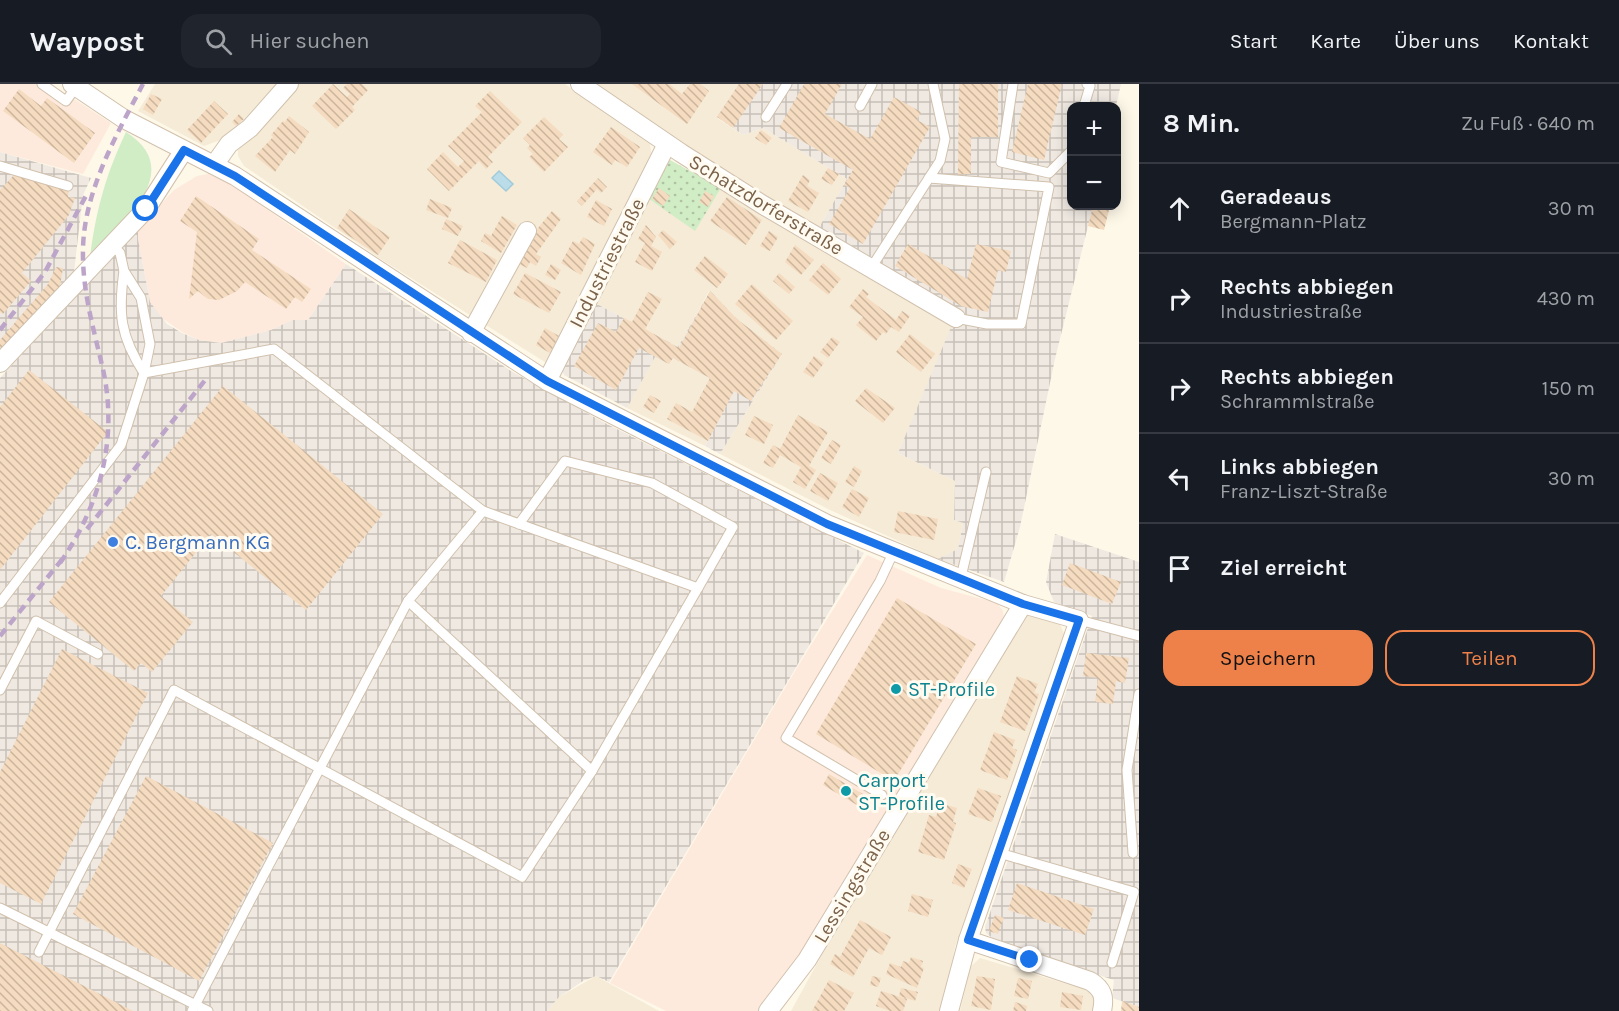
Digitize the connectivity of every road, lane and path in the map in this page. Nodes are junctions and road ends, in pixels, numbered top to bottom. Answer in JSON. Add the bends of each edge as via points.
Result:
{"nodes":[{"id":1,"x":42,"y":84,"type":"edge"},
{"id":2,"x":289,"y":84,"type":"edge"},
{"id":3,"x":580,"y":84,"type":"edge"},
{"id":4,"x":787,"y":84,"type":"edge"},
{"id":5,"x":872,"y":84,"type":"edge"},
{"id":6,"x":933,"y":84,"type":"edge"},
{"id":7,"x":1013,"y":84,"type":"edge"},
{"id":8,"x":1087,"y":84,"type":"edge"},
{"id":9,"x":74,"y":85,"type":"edge"},
{"id":10,"x":1085,"y":102,"type":"edge"},
{"id":11,"x":860,"y":106,"type":"dead end"},
{"id":12,"x":766,"y":117,"type":"dead end"},
{"id":13,"x":667,"y":144,"type":"junction"},
{"id":14,"x":184,"y":150,"type":"junction"},
{"id":15,"x":1067,"y":154,"type":"edge"},
{"id":16,"x":214,"y":165,"type":"junction"},
{"id":17,"x":0,"y":166,"type":"edge"},
{"id":18,"x":929,"y":178,"type":"junction"},
{"id":19,"x":68,"y":186,"type":"dead end"},
{"id":20,"x":527,"y":231,"type":"dead end"},
{"id":21,"x":112,"y":245,"type":"junction"},
{"id":22,"x":871,"y":268,"type":"junction"},
{"id":23,"x":124,"y":271,"type":"junction"},
{"id":24,"x":956,"y":318,"type":"joint"},
{"id":25,"x":471,"y":333,"type":"junction"},
{"id":26,"x":0,"y":363,"type":"edge"},
{"id":27,"x":144,"y":373,"type":"junction"},
{"id":28,"x":547,"y":381,"type":"junction"},
{"id":29,"x":986,"y":472,"type":"dead end"},
{"id":30,"x":483,"y":511,"type":"junction"},
{"id":31,"x":519,"y":524,"type":"junction"},
{"id":32,"x":894,"y":550,"type":"junction"},
{"id":33,"x":961,"y":577,"type":"junction"},
{"id":34,"x":698,"y":588,"type":"junction"},
{"id":35,"x":408,"y":601,"type":"junction"},
{"id":36,"x":0,"y":603,"type":"edge"},
{"id":37,"x":1023,"y":604,"type":"junction"},
{"id":38,"x":1079,"y":620,"type":"junction"},
{"id":39,"x":1139,"y":636,"type":"edge"},
{"id":40,"x":98,"y":654,"type":"dead end"},
{"id":41,"x":1,"y":683,"type":"edge"},
{"id":42,"x":1139,"y":694,"type":"edge"},
{"id":43,"x":320,"y":767,"type":"junction"},
{"id":44,"x":592,"y":771,"type":"junction"},
{"id":45,"x":882,"y":795,"type":"dead end"},
{"id":46,"x":999,"y":853,"type":"junction"},
{"id":47,"x":1133,"y":853,"type":"dead end"},
{"id":48,"x":0,"y":908,"type":"edge"},
{"id":49,"x":48,"y":934,"type":"junction"},
{"id":50,"x":968,"y":940,"type":"junction"},
{"id":51,"x":39,"y":952,"type":"dead end"},
{"id":52,"x":1112,"y":963,"type":"dead end"},
{"id":53,"x":194,"y":1008,"type":"edge"},
{"id":54,"x":208,"y":1011,"type":"edge"},
{"id":55,"x":768,"y":1011,"type":"edge"},
{"id":56,"x":949,"y":1011,"type":"edge"},
{"id":57,"x":1102,"y":1011,"type":"edge"}],
"edges":[{"from":1,"to":9,"type":"lane","via":[[66,101]]},
{"from":2,"to":16,"type":"street","via":[[250,128],[229,144]]},
{"from":3,"to":13,"type":"street","name":"Schatzdorferstraße"},
{"from":4,"to":12,"type":"lane"},
{"from":5,"to":11,"type":"lane"},
{"from":6,"to":18,"type":"lane","via":[[945,139],[940,161]]},
{"from":7,"to":15,"type":"lane","via":[[1002,162],[1049,173]]},
{"from":8,"to":10,"type":"lane","via":[[1090,86]]},
{"from":9,"to":14,"type":"street","via":[[124,119]]},
{"from":13,"to":22,"type":"street","name":"Schatzdorferstraße","via":[[763,206]]},
{"from":13,"to":28,"type":"street","name":"Industriestraße"},
{"from":14,"to":16,"type":"street"},
{"from":14,"to":21,"type":"street","via":[[146,209]]},
{"from":16,"to":25,"type":"street"},
{"from":17,"to":19,"type":"lane"},
{"from":18,"to":22,"type":"lane"},
{"from":18,"to":24,"type":"lane","via":[[1048,187],[1021,324],[987,324]]},
{"from":20,"to":25,"type":"street"},
{"from":21,"to":23,"type":"lane","via":[[120,252]]},
{"from":21,"to":26,"type":"street"},
{"from":22,"to":24,"type":"street","name":"Schatzdorferstraße"},
{"from":23,"to":27,"type":"lane","via":[[119,302],[128,348]]},
{"from":23,"to":27,"type":"lane","via":[[141,298],[150,344]]},
{"from":25,"to":28,"type":"street"},
{"from":27,"to":30,"type":"lane","via":[[274,349]]},
{"from":27,"to":36,"type":"lane","via":[[121,445]]},
{"from":28,"to":32,"type":"street","via":[[827,524]]},
{"from":29,"to":33,"type":"lane"},
{"from":30,"to":31,"type":"lane"},
{"from":30,"to":35,"type":"lane"},
{"from":31,"to":34,"type":"lane"},
{"from":31,"to":34,"type":"lane","via":[[565,461],[652,483],[733,527]]},
{"from":32,"to":33,"type":"street"},
{"from":32,"to":45,"type":"lane","via":[[880,582],[786,738]]},
{"from":33,"to":37,"type":"street"},
{"from":34,"to":44,"type":"lane"},
{"from":35,"to":43,"type":"lane"},
{"from":35,"to":44,"type":"lane"},
{"from":37,"to":38,"type":"street"},
{"from":37,"to":55,"type":"street","name":"Lessingstraße","via":[[807,960]]},
{"from":38,"to":39,"type":"lane"},
{"from":38,"to":46,"type":"street"},
{"from":40,"to":41,"type":"lane","via":[[36,621]]},
{"from":42,"to":47,"type":"lane","via":[[1127,770]]},
{"from":43,"to":44,"type":"lane","via":[[522,877]]},
{"from":43,"to":49,"type":"lane","via":[[174,690]]},
{"from":43,"to":53,"type":"lane"},
{"from":46,"to":50,"type":"street"},
{"from":46,"to":52,"type":"lane","via":[[1134,892]]},
{"from":48,"to":49,"type":"lane"},
{"from":49,"to":51,"type":"lane"},
{"from":49,"to":53,"type":"lane"},
{"from":50,"to":56,"type":"street"},
{"from":50,"to":57,"type":"street","via":[[1090,981],[1103,993]]},
{"from":53,"to":54,"type":"lane"}]}
